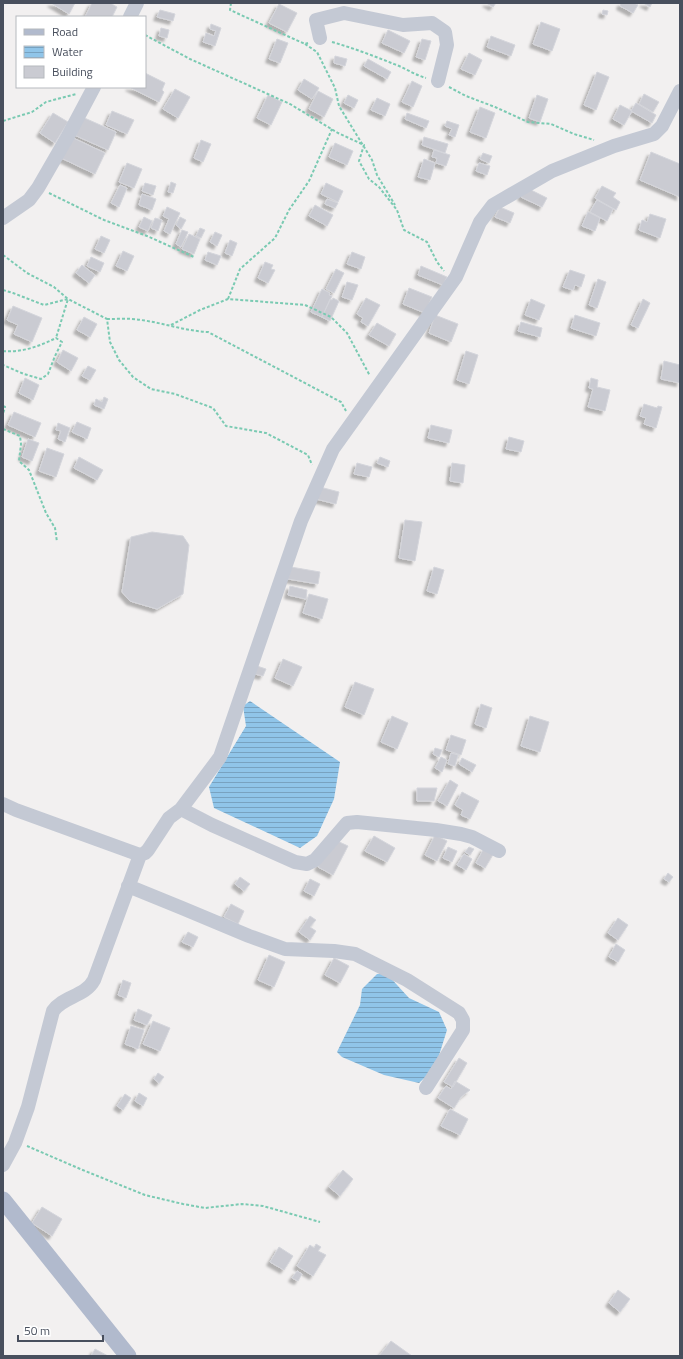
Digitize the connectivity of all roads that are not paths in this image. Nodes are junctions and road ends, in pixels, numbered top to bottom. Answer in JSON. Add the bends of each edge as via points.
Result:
{"nodes":[{"id":1,"x":137,"y":3,"type":"edge"},
{"id":2,"x":130,"y":16,"type":"edge"},
{"id":3,"x":320,"y":38,"type":"road end"},
{"id":4,"x":438,"y":81,"type":"road end"},
{"id":5,"x":680,"y":91,"type":"edge"},
{"id":6,"x":91,"y":92,"type":"edge"},
{"id":7,"x":3,"y":218,"type":"edge"},
{"id":8,"x":3,"y":804,"type":"edge"},
{"id":9,"x":181,"y":809,"type":"junction"},
{"id":10,"x":499,"y":851,"type":"dead end"},
{"id":11,"x":140,"y":855,"type":"junction"},
{"id":12,"x":128,"y":886,"type":"junction"},
{"id":13,"x":426,"y":1088,"type":"dead end"},
{"id":14,"x":3,"y":1165,"type":"edge"},
{"id":15,"x":3,"y":1200,"type":"edge"},
{"id":16,"x":128,"y":1356,"type":"edge"}],
"edges":[{"from":1,"to":2,"type":"street"},
{"from":3,"to":4,"type":"street","via":[[316,20],[344,13],[403,26],[432,23],[445,32],[447,45]]},
{"from":5,"to":9,"type":"street","via":[[658,132],[614,146],[552,171],[493,205],[480,222],[456,277],[333,448],[301,521],[220,758]]},
{"from":6,"to":7,"type":"street","via":[[38,188],[29,200]]},
{"from":8,"to":11,"type":"street"},
{"from":9,"to":10,"type":"street","via":[[295,862],[307,864],[315,860],[347,823],[357,822],[461,834]]},
{"from":9,"to":11,"type":"street","via":[[169,818],[148,850]]},
{"from":11,"to":12,"type":"street"},
{"from":12,"to":13,"type":"street","via":[[285,949],[356,954],[407,980],[459,1013],[463,1020],[463,1030]]},
{"from":12,"to":14,"type":"street","via":[[90,987],[59,1005],[53,1012],[28,1107],[15,1143]]},
{"from":15,"to":16,"type":"main road"}]}
